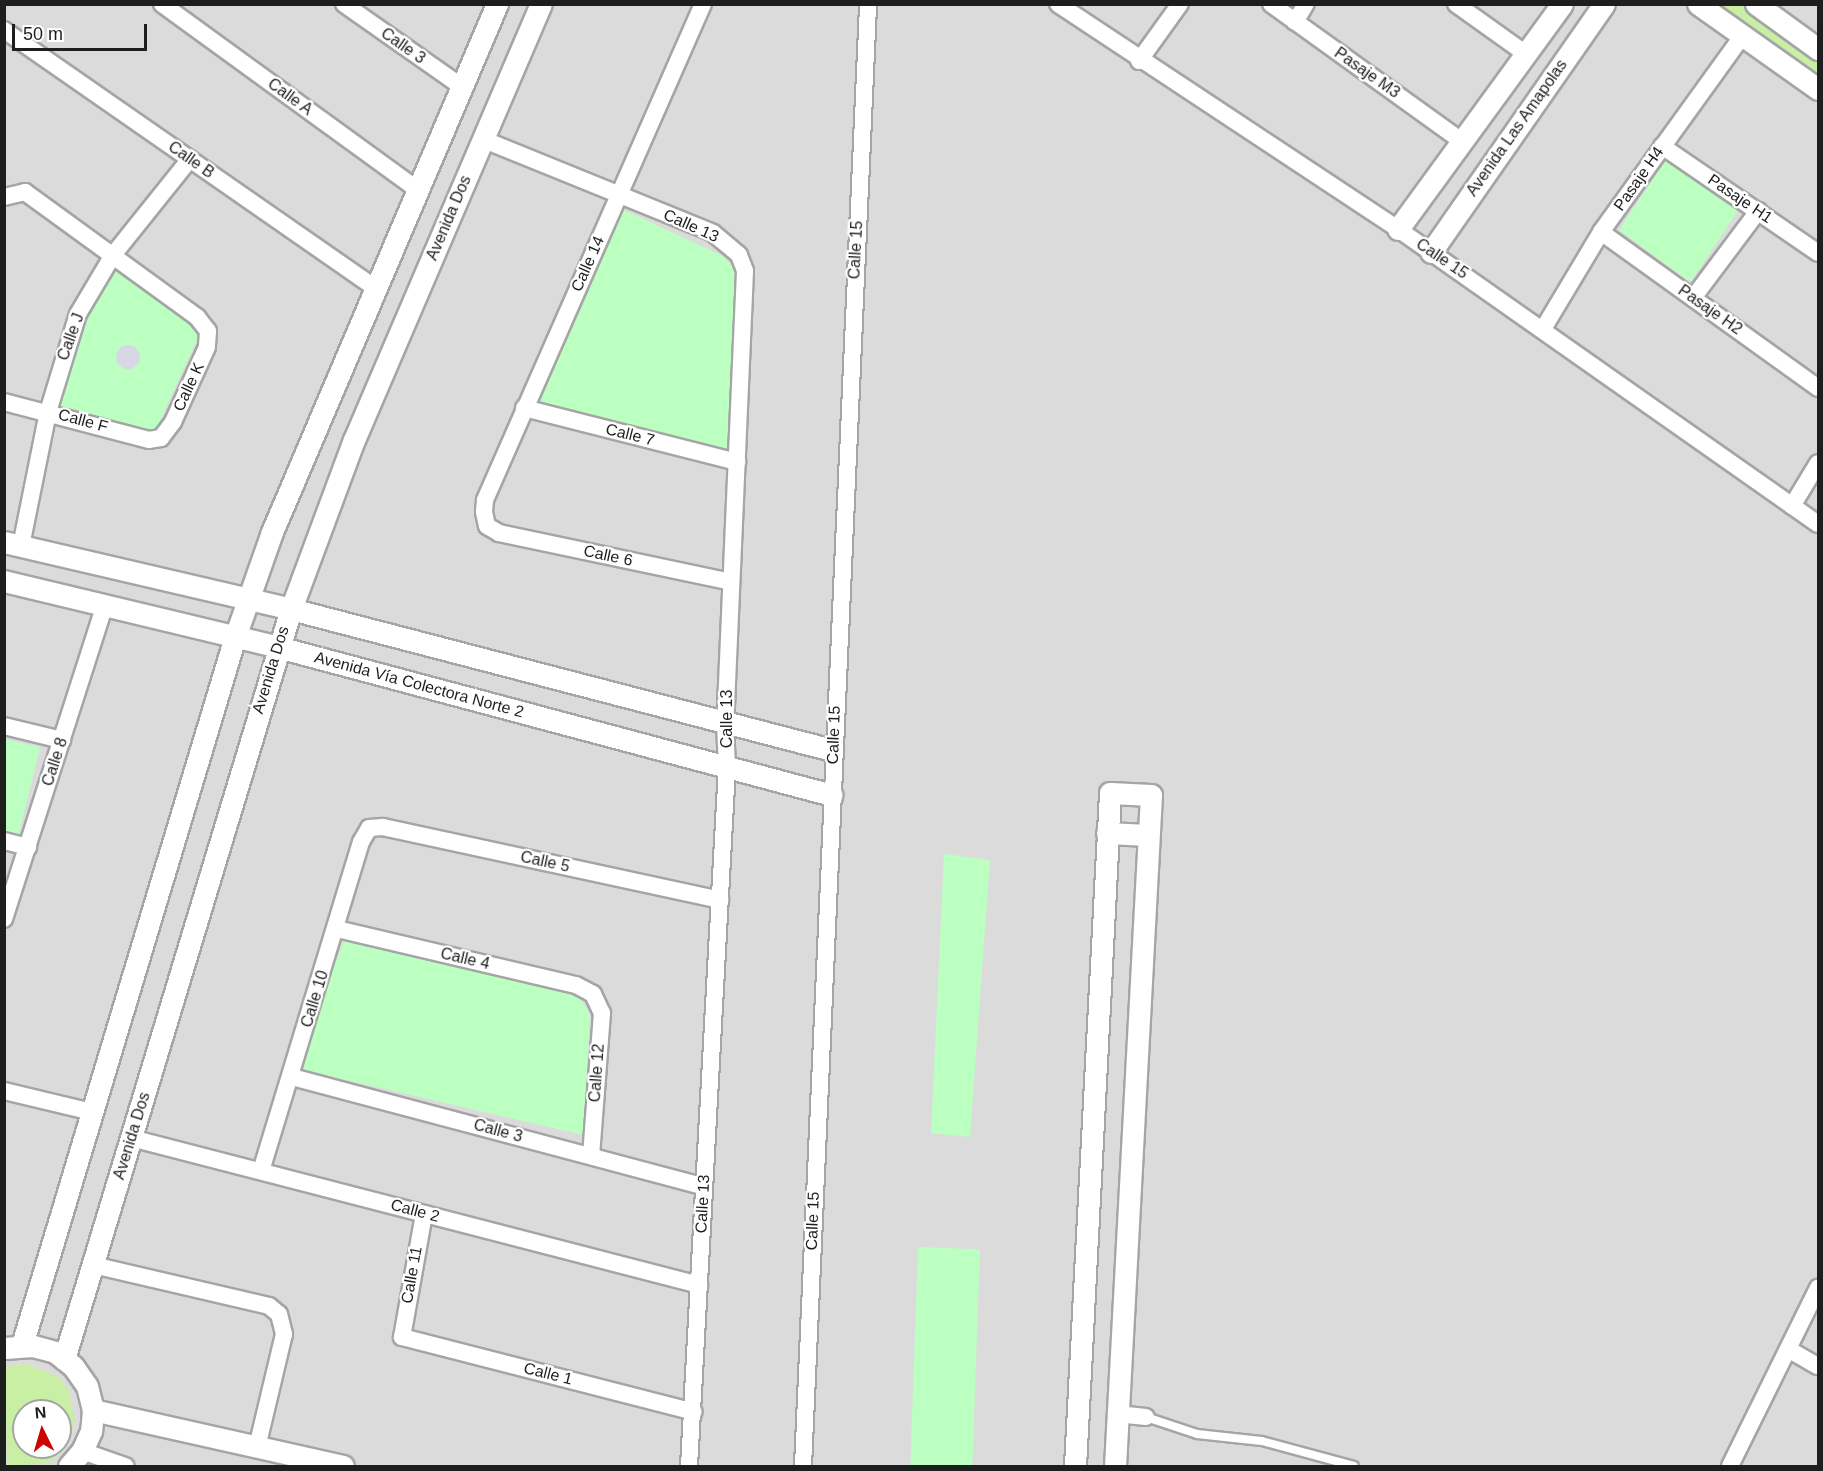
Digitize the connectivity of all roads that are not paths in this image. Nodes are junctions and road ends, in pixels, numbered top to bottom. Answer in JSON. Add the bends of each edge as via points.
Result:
{"nodes":[{"id":1,"x":162,"y":4,"type":"edge"},
{"id":2,"x":344,"y":4,"type":"edge"},
{"id":3,"x":497,"y":4,"type":"edge"},
{"id":4,"x":541,"y":4,"type":"edge"},
{"id":5,"x":703,"y":4,"type":"edge"},
{"id":6,"x":868,"y":4,"type":"edge"},
{"id":7,"x":1058,"y":4,"type":"edge"},
{"id":8,"x":1180,"y":4,"type":"edge"},
{"id":9,"x":1271,"y":4,"type":"edge"},
{"id":10,"x":1306,"y":4,"type":"edge"},
{"id":11,"x":1456,"y":4,"type":"edge"},
{"id":12,"x":1562,"y":4,"type":"edge"},
{"id":13,"x":1604,"y":4,"type":"edge"},
{"id":14,"x":1698,"y":4,"type":"edge"},
{"id":15,"x":1756,"y":4,"type":"edge"},
{"id":16,"x":1295,"y":22,"type":"junction"},
{"id":17,"x":4,"y":30,"type":"edge"},
{"id":18,"x":1743,"y":35,"type":"junction"},
{"id":19,"x":1818,"y":49,"type":"edge"},
{"id":20,"x":1526,"y":54,"type":"junction"},
{"id":21,"x":1139,"y":61,"type":"junction"},
{"id":22,"x":462,"y":87,"type":"junction"},
{"id":23,"x":1818,"y":89,"type":"edge"},
{"id":24,"x":482,"y":139,"type":"junction"},
{"id":25,"x":1462,"y":141,"type":"junction"},
{"id":26,"x":1662,"y":146,"type":"junction"},
{"id":27,"x":190,"y":159,"type":"junction"},
{"id":28,"x":418,"y":190,"type":"junction"},
{"id":29,"x":9,"y":195,"type":"edge"},
{"id":30,"x":617,"y":196,"type":"junction"},
{"id":31,"x":1758,"y":211,"type":"junction"},
{"id":32,"x":1398,"y":229,"type":"junction"},
{"id":33,"x":1601,"y":232,"type":"junction"},
{"id":34,"x":1431,"y":252,"type":"junction"},
{"id":35,"x":1818,"y":253,"type":"edge"},
{"id":36,"x":113,"y":255,"type":"junction"},
{"id":37,"x":378,"y":290,"type":"junction"},
{"id":38,"x":1693,"y":298,"type":"junction"},
{"id":39,"x":1543,"y":329,"type":"junction"},
{"id":40,"x":1818,"y":388,"type":"edge"},
{"id":41,"x":4,"y":402,"type":"edge"},
{"id":42,"x":524,"y":408,"type":"junction"},
{"id":43,"x":48,"y":412,"type":"junction"},
{"id":44,"x":161,"y":438,"type":"joint"},
{"id":45,"x":737,"y":462,"type":"junction"},
{"id":46,"x":1818,"y":463,"type":"edge"},
{"id":47,"x":1792,"y":506,"type":"junction"},
{"id":48,"x":1818,"y":524,"type":"edge"},
{"id":49,"x":487,"y":526,"type":"joint"},
{"id":50,"x":13,"y":544,"type":"edge"},
{"id":51,"x":4,"y":581,"type":"edge"},
{"id":52,"x":731,"y":582,"type":"junction"},
{"id":53,"x":248,"y":600,"type":"junction"},
{"id":54,"x":105,"y":605,"type":"junction"},
{"id":55,"x":291,"y":609,"type":"junction"},
{"id":56,"x":235,"y":637,"type":"junction"},
{"id":57,"x":278,"y":647,"type":"junction"},
{"id":58,"x":725,"y":724,"type":"junction"},
{"id":59,"x":4,"y":726,"type":"edge"},
{"id":60,"x":62,"y":740,"type":"junction"},
{"id":61,"x":832,"y":750,"type":"junction"},
{"id":62,"x":727,"y":767,"type":"junction"},
{"id":63,"x":832,"y":795,"type":"junction"},
{"id":64,"x":369,"y":828,"type":"joint"},
{"id":65,"x":1107,"y":833,"type":"junction"},
{"id":66,"x":1149,"y":835,"type":"junction"},
{"id":67,"x":4,"y":841,"type":"edge"},
{"id":68,"x":28,"y":847,"type":"junction"},
{"id":69,"x":720,"y":900,"type":"junction"},
{"id":70,"x":4,"y":919,"type":"edge"},
{"id":71,"x":337,"y":929,"type":"junction"},
{"id":72,"x":593,"y":994,"type":"joint"},
{"id":73,"x":292,"y":1077,"type":"junction"},
{"id":74,"x":4,"y":1091,"type":"edge"},
{"id":75,"x":92,"y":1112,"type":"junction"},
{"id":76,"x":131,"y":1138,"type":"junction"},
{"id":77,"x":591,"y":1155,"type":"junction"},
{"id":78,"x":261,"y":1171,"type":"junction"},
{"id":79,"x":704,"y":1187,"type":"junction"},
{"id":80,"x":424,"y":1214,"type":"junction"},
{"id":81,"x":93,"y":1264,"type":"junction"},
{"id":82,"x":699,"y":1285,"type":"junction"},
{"id":83,"x":1818,"y":1288,"type":"edge"},
{"id":84,"x":402,"y":1337,"type":"joint"},
{"id":85,"x":13,"y":1346,"type":"edge"},
{"id":86,"x":1788,"y":1349,"type":"junction"},
{"id":87,"x":64,"y":1359,"type":"junction"},
{"id":88,"x":1818,"y":1366,"type":"edge"},
{"id":89,"x":93,"y":1410,"type":"junction"},
{"id":90,"x":694,"y":1412,"type":"junction"},
{"id":91,"x":1118,"y":1414,"type":"junction"},
{"id":92,"x":1146,"y":1417,"type":"joint"},
{"id":93,"x":257,"y":1447,"type":"junction"},
{"id":94,"x":75,"y":1459,"type":"edge"},
{"id":95,"x":125,"y":1467,"type":"edge"},
{"id":96,"x":343,"y":1467,"type":"edge"},
{"id":97,"x":690,"y":1467,"type":"edge"},
{"id":98,"x":803,"y":1467,"type":"edge"},
{"id":99,"x":1075,"y":1467,"type":"edge"},
{"id":100,"x":1115,"y":1467,"type":"edge"},
{"id":101,"x":1354,"y":1467,"type":"edge"},
{"id":102,"x":1730,"y":1467,"type":"edge"}],
"edges":[{"from":1,"to":28,"type":"street","name":"Calle A"},
{"from":2,"to":22,"type":"street","name":"Calle 3"},
{"from":3,"to":22,"type":"street"},
{"from":4,"to":24,"type":"street","name":"Avenida Dos"},
{"from":5,"to":30,"type":"street","name":"Calle 14"},
{"from":6,"to":61,"type":"street","name":"Calle 15"},
{"from":7,"to":21,"type":"street","name":"Calle 15"},
{"from":8,"to":21,"type":"street"},
{"from":9,"to":16,"type":"street","name":"Pasaje M3"},
{"from":10,"to":16,"type":"street"},
{"from":11,"to":20,"type":"street"},
{"from":12,"to":20,"type":"street"},
{"from":13,"to":34,"type":"street","name":"Avenida Las Amapolas"},
{"from":14,"to":18,"type":"street"},
{"from":15,"to":19,"type":"street"},
{"from":16,"to":25,"type":"street","name":"Pasaje M3"},
{"from":17,"to":27,"type":"street","name":"Calle B"},
{"from":18,"to":23,"type":"street"},
{"from":18,"to":26,"type":"street","name":"Pasaje H4"},
{"from":20,"to":25,"type":"street"},
{"from":21,"to":32,"type":"street","name":"Calle 15"},
{"from":22,"to":28,"type":"street"},
{"from":24,"to":30,"type":"street","name":"Calle 13"},
{"from":24,"to":55,"type":"street","name":"Avenida Dos","via":[[354,440]]},
{"from":25,"to":32,"type":"street"},
{"from":26,"to":31,"type":"street","name":"Pasaje H1"},
{"from":26,"to":33,"type":"street","name":"Pasaje H4"},
{"from":27,"to":36,"type":"street","name":"Calle J"},
{"from":27,"to":37,"type":"street","name":"Calle B"},
{"from":28,"to":37,"type":"street"},
{"from":29,"to":36,"type":"street","via":[[25,192]]},
{"from":30,"to":42,"type":"street","name":"Calle 14"},
{"from":30,"to":45,"type":"street","name":"Calle 13","via":[[713,233],[739,255],[745,271]]},
{"from":31,"to":35,"type":"street","name":"Pasaje H1"},
{"from":31,"to":38,"type":"street"},
{"from":32,"to":34,"type":"street","name":"Calle 15"},
{"from":33,"to":38,"type":"street","name":"Pasaje H2"},
{"from":33,"to":39,"type":"street","name":"Pasaje H4"},
{"from":34,"to":39,"type":"street","name":"Calle 15"},
{"from":36,"to":43,"type":"street","name":"Calle J","via":[[78,314]]},
{"from":36,"to":44,"type":"street","name":"Calle K","via":[[197,317],[208,332],[207,347],[173,422]]},
{"from":37,"to":53,"type":"street","via":[[272,532]]},
{"from":38,"to":40,"type":"street","name":"Pasaje H2"},
{"from":39,"to":47,"type":"street","name":"Calle 15"},
{"from":41,"to":43,"type":"street","name":"Calle F"},
{"from":42,"to":45,"type":"street","name":"Calle 7"},
{"from":42,"to":49,"type":"street","name":"Calle 14","via":[[484,500]]},
{"from":43,"to":44,"type":"street","name":"Calle F","via":[[149,440]]},
{"from":43,"to":50,"type":"street","name":"Calle J"},
{"from":45,"to":52,"type":"street","name":"Calle 13"},
{"from":46,"to":47,"type":"street"},
{"from":47,"to":48,"type":"street","name":"Calle 15"},
{"from":49,"to":52,"type":"street","name":"Calle 6","via":[[499,533]]},
{"from":50,"to":53,"type":"street"},
{"from":51,"to":54,"type":"street","name":"Avenida Vía Colectora Norte 2"},
{"from":52,"to":58,"type":"street","name":"Calle 13"},
{"from":53,"to":55,"type":"street"},
{"from":53,"to":56,"type":"street"},
{"from":54,"to":56,"type":"street","name":"Avenida Vía Colectora Norte 2"},
{"from":54,"to":60,"type":"street","name":"Calle 8"},
{"from":55,"to":57,"type":"street","name":"Avenida Dos"},
{"from":55,"to":58,"type":"street"},
{"from":56,"to":57,"type":"street","name":"Avenida Vía Colectora Norte 2"},
{"from":56,"to":75,"type":"street"},
{"from":57,"to":62,"type":"street","name":"Avenida Vía Colectora Norte 2"},
{"from":57,"to":76,"type":"street","name":"Avenida Dos"},
{"from":58,"to":61,"type":"street"},
{"from":58,"to":62,"type":"street","name":"Calle 13"},
{"from":59,"to":60,"type":"street"},
{"from":60,"to":68,"type":"street","name":"Calle 8"},
{"from":61,"to":63,"type":"street","name":"Calle 15"},
{"from":62,"to":63,"type":"street","name":"Avenida Vía Colectora Norte 2"},
{"from":62,"to":69,"type":"street","name":"Calle 13"},
{"from":63,"to":98,"type":"street","name":"Calle 15"},
{"from":64,"to":69,"type":"street","name":"Calle 5","via":[[383,827]]},
{"from":64,"to":71,"type":"street","name":"Calle 10","via":[[361,843]]},
{"from":65,"to":66,"type":"street"},
{"from":65,"to":66,"type":"street","via":[[1110,794],[1151,795]]},
{"from":65,"to":99,"type":"street"},
{"from":66,"to":91,"type":"street"},
{"from":67,"to":68,"type":"street"},
{"from":68,"to":70,"type":"street","name":"Calle 8"},
{"from":69,"to":79,"type":"street","name":"Calle 13"},
{"from":71,"to":72,"type":"street","name":"Calle 4","via":[[576,985]]},
{"from":71,"to":73,"type":"street","name":"Calle 10"},
{"from":72,"to":77,"type":"street","name":"Calle 12","via":[[602,1013]]},
{"from":73,"to":77,"type":"street","name":"Calle 3"},
{"from":73,"to":78,"type":"street","name":"Calle 10"},
{"from":74,"to":75,"type":"street"},
{"from":75,"to":85,"type":"street"},
{"from":76,"to":78,"type":"street","name":"Calle 2"},
{"from":76,"to":81,"type":"street","name":"Avenida Dos"},
{"from":77,"to":79,"type":"street","name":"Calle 3"},
{"from":78,"to":80,"type":"street","name":"Calle 2"},
{"from":79,"to":82,"type":"street","name":"Calle 13"},
{"from":80,"to":82,"type":"street","name":"Calle 2"},
{"from":80,"to":84,"type":"street","name":"Calle 11"},
{"from":81,"to":87,"type":"street","name":"Avenida Dos"},
{"from":81,"to":93,"type":"street","via":[[268,1306],[279,1314],[284,1335]]},
{"from":82,"to":90,"type":"street","name":"Calle 13"},
{"from":83,"to":86,"type":"street"},
{"from":84,"to":90,"type":"street","name":"Calle 1"},
{"from":85,"to":87,"type":"street","via":[[44,1348]]},
{"from":86,"to":88,"type":"street"},
{"from":86,"to":102,"type":"street"},
{"from":87,"to":89,"type":"street","via":[[87,1386]]},
{"from":89,"to":93,"type":"street"},
{"from":89,"to":94,"type":"street","via":[[91,1431]]},
{"from":90,"to":97,"type":"street","name":"Calle 13"},
{"from":91,"to":92,"type":"street"},
{"from":91,"to":100,"type":"street"},
{"from":92,"to":101,"type":"lane","via":[[1197,1434],[1262,1441]]},
{"from":93,"to":96,"type":"street"},
{"from":94,"to":95,"type":"street"}]}
